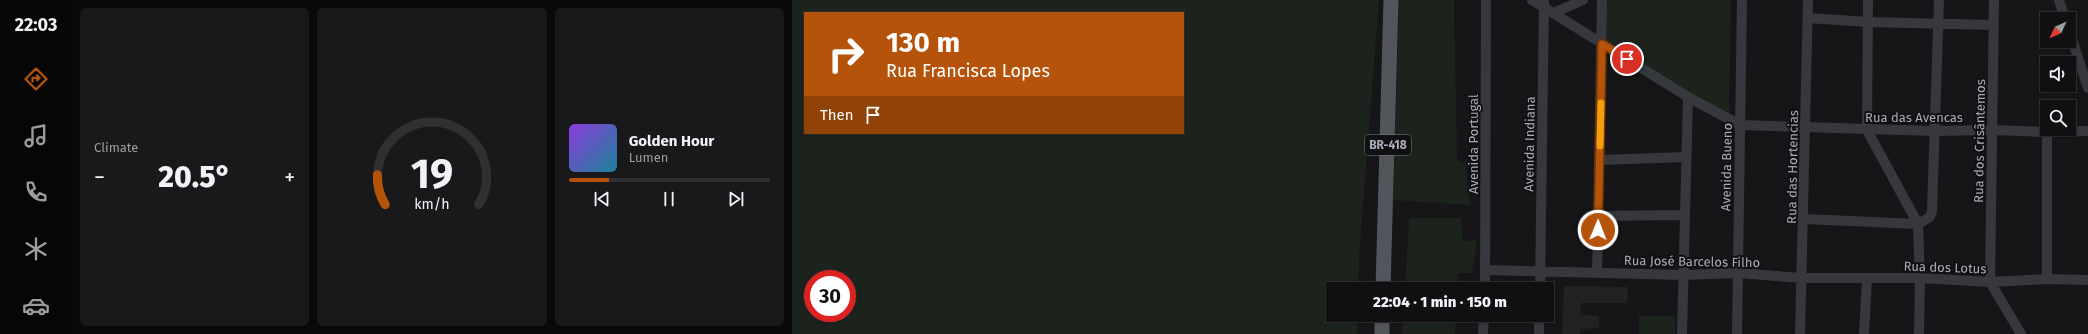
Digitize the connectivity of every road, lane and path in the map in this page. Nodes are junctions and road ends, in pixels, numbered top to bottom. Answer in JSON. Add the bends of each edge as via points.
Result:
{"nodes":[{"id":1,"x":1391,"y":0,"type":"edge"},
{"id":2,"x":1486,"y":0,"type":"edge"},
{"id":3,"x":1532,"y":0,"type":"edge"},
{"id":4,"x":1583,"y":0,"type":"edge"},
{"id":5,"x":1602,"y":0,"type":"edge"},
{"id":6,"x":1742,"y":0,"type":"edge"},
{"id":7,"x":1808,"y":0,"type":"edge"},
{"id":8,"x":1868,"y":0,"type":"edge"},
{"id":9,"x":1939,"y":0,"type":"edge"},
{"id":10,"x":1994,"y":0,"type":"edge"},
{"id":11,"x":2059,"y":0,"type":"edge"},
{"id":12,"x":1544,"y":3,"type":"edge"},
{"id":13,"x":2063,"y":12,"type":"edge"},
{"id":14,"x":1554,"y":13,"type":"junction"},
{"id":15,"x":1808,"y":18,"type":"junction"},
{"id":16,"x":1868,"y":22,"type":"junction"},
{"id":17,"x":1939,"y":24,"type":"junction"},
{"id":18,"x":1994,"y":25,"type":"junction"},
{"id":19,"x":1602,"y":44,"type":"junction"},
{"id":20,"x":2075,"y":48,"type":"edge"},
{"id":21,"x":2088,"y":88,"type":"edge"},
{"id":22,"x":1688,"y":97,"type":"junction"},
{"id":23,"x":1740,"y":126,"type":"junction"},
{"id":24,"x":1805,"y":127,"type":"junction"},
{"id":25,"x":1867,"y":130,"type":"junction"},
{"id":26,"x":1992,"y":130,"type":"junction"},
{"id":27,"x":1934,"y":131,"type":"junction"},
{"id":28,"x":2076,"y":131,"type":"edge"},
{"id":29,"x":2088,"y":131,"type":"edge"},
{"id":30,"x":2040,"y":132,"type":"edge"},
{"id":31,"x":2047,"y":136,"type":"edge"},
{"id":32,"x":1685,"y":157,"type":"junction"},
{"id":33,"x":1600,"y":160,"type":"junction"},
{"id":34,"x":1684,"y":215,"type":"junction"},
{"id":35,"x":1598,"y":216,"type":"junction"},
{"id":36,"x":1804,"y":219,"type":"junction"},
{"id":37,"x":1918,"y":224,"type":"junction"},
{"id":38,"x":1486,"y":270,"type":"junction"},
{"id":39,"x":1540,"y":271,"type":"junction"},
{"id":40,"x":1597,"y":272,"type":"junction"},
{"id":41,"x":1738,"y":274,"type":"junction"},
{"id":42,"x":1684,"y":275,"type":"junction"},
{"id":43,"x":1801,"y":278,"type":"junction"},
{"id":44,"x":1920,"y":278,"type":"junction"},
{"id":45,"x":1867,"y":279,"type":"junction"},
{"id":46,"x":2047,"y":279,"type":"junction"},
{"id":47,"x":2088,"y":280,"type":"edge"},
{"id":48,"x":1383,"y":282,"type":"edge"},
{"id":49,"x":1485,"y":282,"type":"edge"},
{"id":50,"x":1540,"y":282,"type":"edge"},
{"id":51,"x":1990,"y":282,"type":"junction"},
{"id":52,"x":1382,"y":322,"type":"edge"},
{"id":53,"x":1484,"y":322,"type":"edge"},
{"id":54,"x":1539,"y":322,"type":"edge"},
{"id":55,"x":1382,"y":334,"type":"edge"},
{"id":56,"x":1483,"y":334,"type":"edge"},
{"id":57,"x":1539,"y":334,"type":"edge"},
{"id":58,"x":1682,"y":334,"type":"edge"},
{"id":59,"x":1737,"y":334,"type":"edge"},
{"id":60,"x":1800,"y":334,"type":"edge"},
{"id":61,"x":1864,"y":334,"type":"edge"},
{"id":62,"x":1920,"y":334,"type":"edge"},
{"id":63,"x":2021,"y":334,"type":"edge"}],
"edges":[{"from":1,"to":48,"type":"main road","number":"BR-418"},
{"from":2,"to":38,"type":"street","name":"Avenida Portugal"},
{"from":3,"to":12,"type":"street"},
{"from":4,"to":14,"type":"street"},
{"from":5,"to":19,"type":"street"},
{"from":6,"to":23,"type":"street","name":"Avenida Bueno"},
{"from":7,"to":15,"type":"street","name":"Rua das Hortencias"},
{"from":8,"to":16,"type":"street"},
{"from":9,"to":17,"type":"street"},
{"from":10,"to":18,"type":"street","name":"Rua dos Crisântemos"},
{"from":11,"to":13,"type":"street"},
{"from":12,"to":14,"type":"street"},
{"from":12,"to":39,"type":"street","name":"Avenida Indiana"},
{"from":14,"to":19,"type":"street"},
{"from":15,"to":16,"type":"street"},
{"from":15,"to":24,"type":"street","name":"Rua das Hortencias"},
{"from":16,"to":17,"type":"street"},
{"from":16,"to":25,"type":"street"},
{"from":17,"to":18,"type":"street"},
{"from":17,"to":27,"type":"street"},
{"from":18,"to":26,"type":"street","name":"Rua dos Crisântemos"},
{"from":19,"to":22,"type":"street"},
{"from":19,"to":33,"type":"street"},
{"from":20,"to":21,"type":"street"},
{"from":22,"to":23,"type":"street"},
{"from":22,"to":32,"type":"street"},
{"from":23,"to":24,"type":"street","name":"Rua das Avencas"},
{"from":23,"to":41,"type":"street","name":"Avenida Bueno"},
{"from":24,"to":25,"type":"street","name":"Rua das Avencas"},
{"from":24,"to":36,"type":"street","name":"Rua das Hortencias"},
{"from":25,"to":27,"type":"street","name":"Rua das Avencas"},
{"from":25,"to":37,"type":"street"},
{"from":26,"to":27,"type":"street","name":"Rua das Avencas"},
{"from":26,"to":30,"type":"street","name":"Rua das Avencas"},
{"from":26,"to":51,"type":"street","name":"Rua dos Crisântemos"},
{"from":27,"to":37,"type":"street","via":[[1932,211],[1930,217]]},
{"from":28,"to":29,"type":"street","name":"Rua das Avencas"},
{"from":31,"to":46,"type":"street"},
{"from":32,"to":33,"type":"street"},
{"from":32,"to":34,"type":"street"},
{"from":33,"to":35,"type":"street"},
{"from":34,"to":35,"type":"street"},
{"from":34,"to":42,"type":"street"},
{"from":35,"to":40,"type":"street"},
{"from":36,"to":37,"type":"street"},
{"from":36,"to":43,"type":"street","name":"Rua das Hortencias"},
{"from":37,"to":44,"type":"street"},
{"from":38,"to":39,"type":"street","name":"Rua José Barcelos Filho"},
{"from":38,"to":49,"type":"street","name":"Avenida Portugal"},
{"from":39,"to":40,"type":"street","name":"Rua José Barcelos Filho"},
{"from":39,"to":50,"type":"street","name":"Avenida Indiana"},
{"from":40,"to":42,"type":"street","name":"Rua José Barcelos Filho"},
{"from":41,"to":42,"type":"street","name":"Rua José Barcelos Filho"},
{"from":41,"to":43,"type":"street","name":"Rua José Barcelos Filho"},
{"from":41,"to":59,"type":"street","name":"Avenida Bueno"},
{"from":42,"to":58,"type":"street"},
{"from":43,"to":45,"type":"street","name":"Rua dos Lotus"},
{"from":43,"to":60,"type":"street","name":"Rua das Hortencias"},
{"from":44,"to":45,"type":"street","name":"Rua dos Lotus"},
{"from":44,"to":51,"type":"street","name":"Rua dos Lotus"},
{"from":44,"to":62,"type":"street"},
{"from":45,"to":61,"type":"street"},
{"from":46,"to":47,"type":"street","name":"Rua dos Lotus"},
{"from":46,"to":51,"type":"street","name":"Rua dos Lotus"},
{"from":51,"to":63,"type":"street"},
{"from":52,"to":55,"type":"main road"},
{"from":53,"to":56,"type":"street"},
{"from":54,"to":57,"type":"street"}]}
